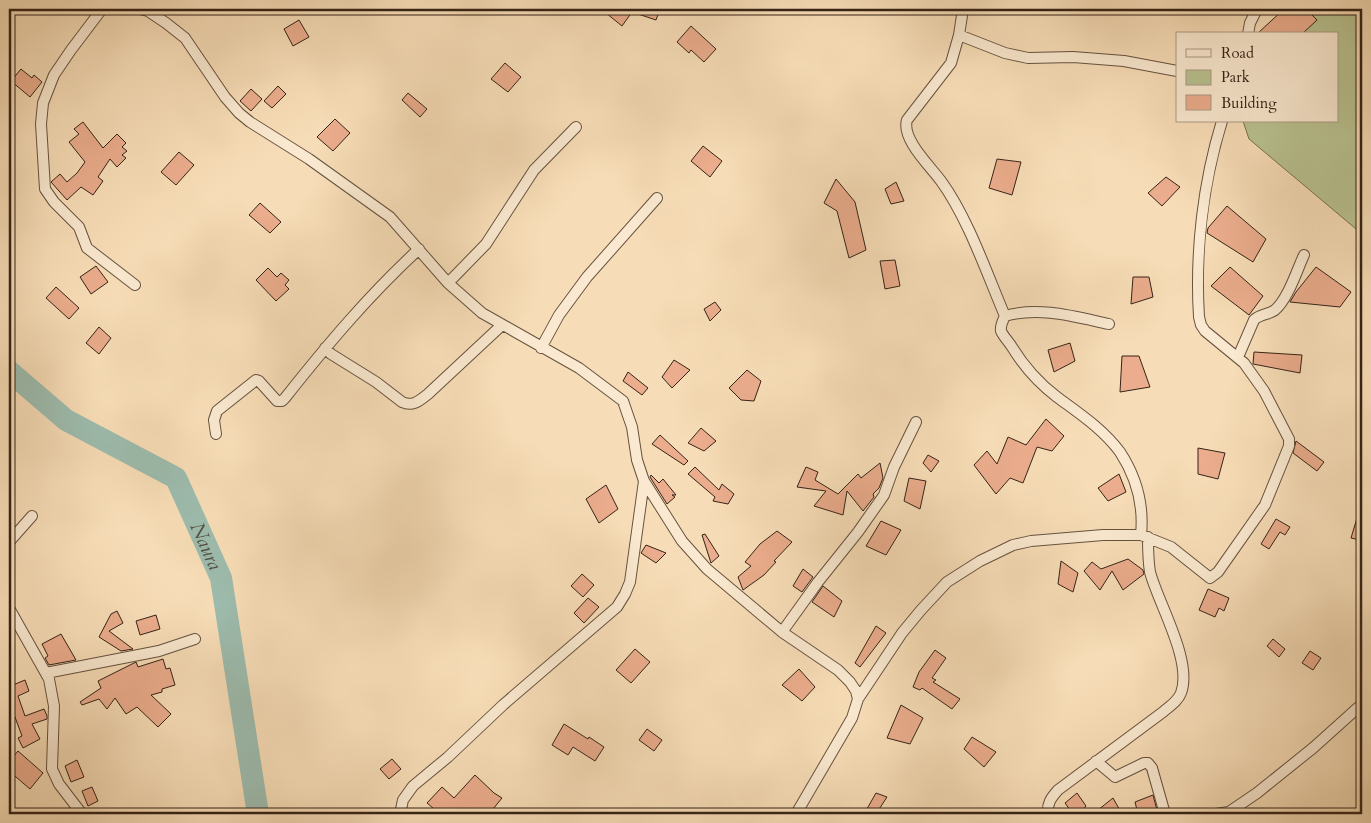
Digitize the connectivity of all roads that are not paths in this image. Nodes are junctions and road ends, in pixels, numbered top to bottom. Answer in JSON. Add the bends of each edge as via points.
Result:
{"nodes":[{"id":1,"x":102,"y":9,"type":"edge"},
{"id":2,"x":140,"y":9,"type":"edge"},
{"id":3,"x":963,"y":9,"type":"edge"},
{"id":4,"x":1257,"y":9,"type":"edge"},
{"id":5,"x":1248,"y":32,"type":"edge"},
{"id":6,"x":959,"y":35,"type":"junction"},
{"id":7,"x":1176,"y":71,"type":"edge"},
{"id":8,"x":1222,"y":122,"type":"edge"},
{"id":9,"x":576,"y":127,"type":"dead end"},
{"id":10,"x":657,"y":198,"type":"dead end"},
{"id":11,"x":419,"y":248,"type":"junction"},
{"id":12,"x":1304,"y":255,"type":"dead end"},
{"id":13,"x":448,"y":283,"type":"junction"},
{"id":14,"x":134,"y":285,"type":"dead end"},
{"id":15,"x":1005,"y":316,"type":"junction"},
{"id":16,"x":1109,"y":324,"type":"dead end"},
{"id":17,"x":502,"y":325,"type":"junction"},
{"id":18,"x":325,"y":348,"type":"junction"},
{"id":19,"x":541,"y":348,"type":"junction"},
{"id":20,"x":1238,"y":357,"type":"junction"},
{"id":21,"x":916,"y":422,"type":"dead end"},
{"id":22,"x":216,"y":434,"type":"dead end"},
{"id":23,"x":644,"y":481,"type":"junction"},
{"id":24,"x":32,"y":516,"type":"dead end"},
{"id":25,"x":1145,"y":536,"type":"junction"},
{"id":26,"x":9,"y":542,"type":"edge"},
{"id":27,"x":9,"y":608,"type":"edge"},
{"id":28,"x":782,"y":632,"type":"junction"},
{"id":29,"x":195,"y":639,"type":"dead end"},
{"id":30,"x":46,"y":673,"type":"junction"},
{"id":31,"x":858,"y":699,"type":"junction"},
{"id":32,"x":1362,"y":704,"type":"edge"},
{"id":33,"x":1096,"y":761,"type":"junction"},
{"id":34,"x":82,"y":814,"type":"edge"},
{"id":35,"x":400,"y":814,"type":"edge"},
{"id":36,"x":796,"y":814,"type":"edge"},
{"id":37,"x":1048,"y":814,"type":"edge"},
{"id":38,"x":1165,"y":814,"type":"edge"},
{"id":39,"x":1216,"y":814,"type":"edge"}],
"edges":[{"from":1,"to":14,"type":"street","via":[[54,75],[43,103],[45,188],[79,227],[87,248]]},
{"from":2,"to":11,"type":"street","via":[[176,29],[185,38],[239,113],[379,208]]},
{"from":3,"to":6,"type":"street"},
{"from":4,"to":5,"type":"street"},
{"from":6,"to":7,"type":"street","via":[[1005,53],[1028,58],[1124,61]]},
{"from":6,"to":15,"type":"street","via":[[946,71],[905,126],[911,142],[943,183],[961,213]]},
{"from":8,"to":20,"type":"street","via":[[1208,182],[1201,236],[1199,317],[1205,331]]},
{"from":9,"to":13,"type":"street","via":[[534,170],[486,244]]},
{"from":10,"to":19,"type":"street","via":[[587,277],[559,315]]},
{"from":11,"to":13,"type":"street"},
{"from":11,"to":18,"type":"street","via":[[384,280]]},
{"from":12,"to":20,"type":"street","via":[[1279,306],[1254,320]]},
{"from":13,"to":17,"type":"street","via":[[482,313]]},
{"from":15,"to":16,"type":"street","via":[[1054,312]]},
{"from":15,"to":25,"type":"street","via":[[1001,330],[1016,354],[1045,386],[1085,416],[1120,453],[1140,496]]},
{"from":17,"to":18,"type":"street","via":[[428,394],[408,405]]},
{"from":17,"to":19,"type":"street"},
{"from":18,"to":22,"type":"street","via":[[282,401],[273,397],[259,380],[253,382],[217,411],[214,420]]},
{"from":19,"to":23,"type":"street","via":[[579,368],[623,401]]},
{"from":20,"to":25,"type":"street","via":[[1264,391],[1289,439],[1265,505],[1218,572],[1210,578],[1171,547]]},
{"from":21,"to":28,"type":"street","via":[[884,495]]},
{"from":23,"to":28,"type":"street","via":[[682,541],[707,569]]},
{"from":23,"to":35,"type":"street","via":[[630,582],[617,607],[502,705],[414,786],[403,800]]},
{"from":24,"to":26,"type":"street"},
{"from":25,"to":31,"type":"street","via":[[1117,534],[1031,541],[1013,545],[980,561],[947,582],[921,610]]},
{"from":25,"to":33,"type":"street","via":[[1150,573],[1165,610],[1184,682],[1177,700]]},
{"from":27,"to":30,"type":"street"},
{"from":28,"to":31,"type":"street","via":[[838,670],[850,682]]},
{"from":29,"to":30,"type":"street","via":[[159,651]]},
{"from":30,"to":34,"type":"street","via":[[54,706],[52,769]]},
{"from":31,"to":36,"type":"street","via":[[852,718]]},
{"from":32,"to":39,"type":"street","via":[[1257,793],[1229,812]]},
{"from":33,"to":37,"type":"street","via":[[1051,797]]},
{"from":33,"to":38,"type":"street","via":[[1115,777],[1148,763]]}]}
